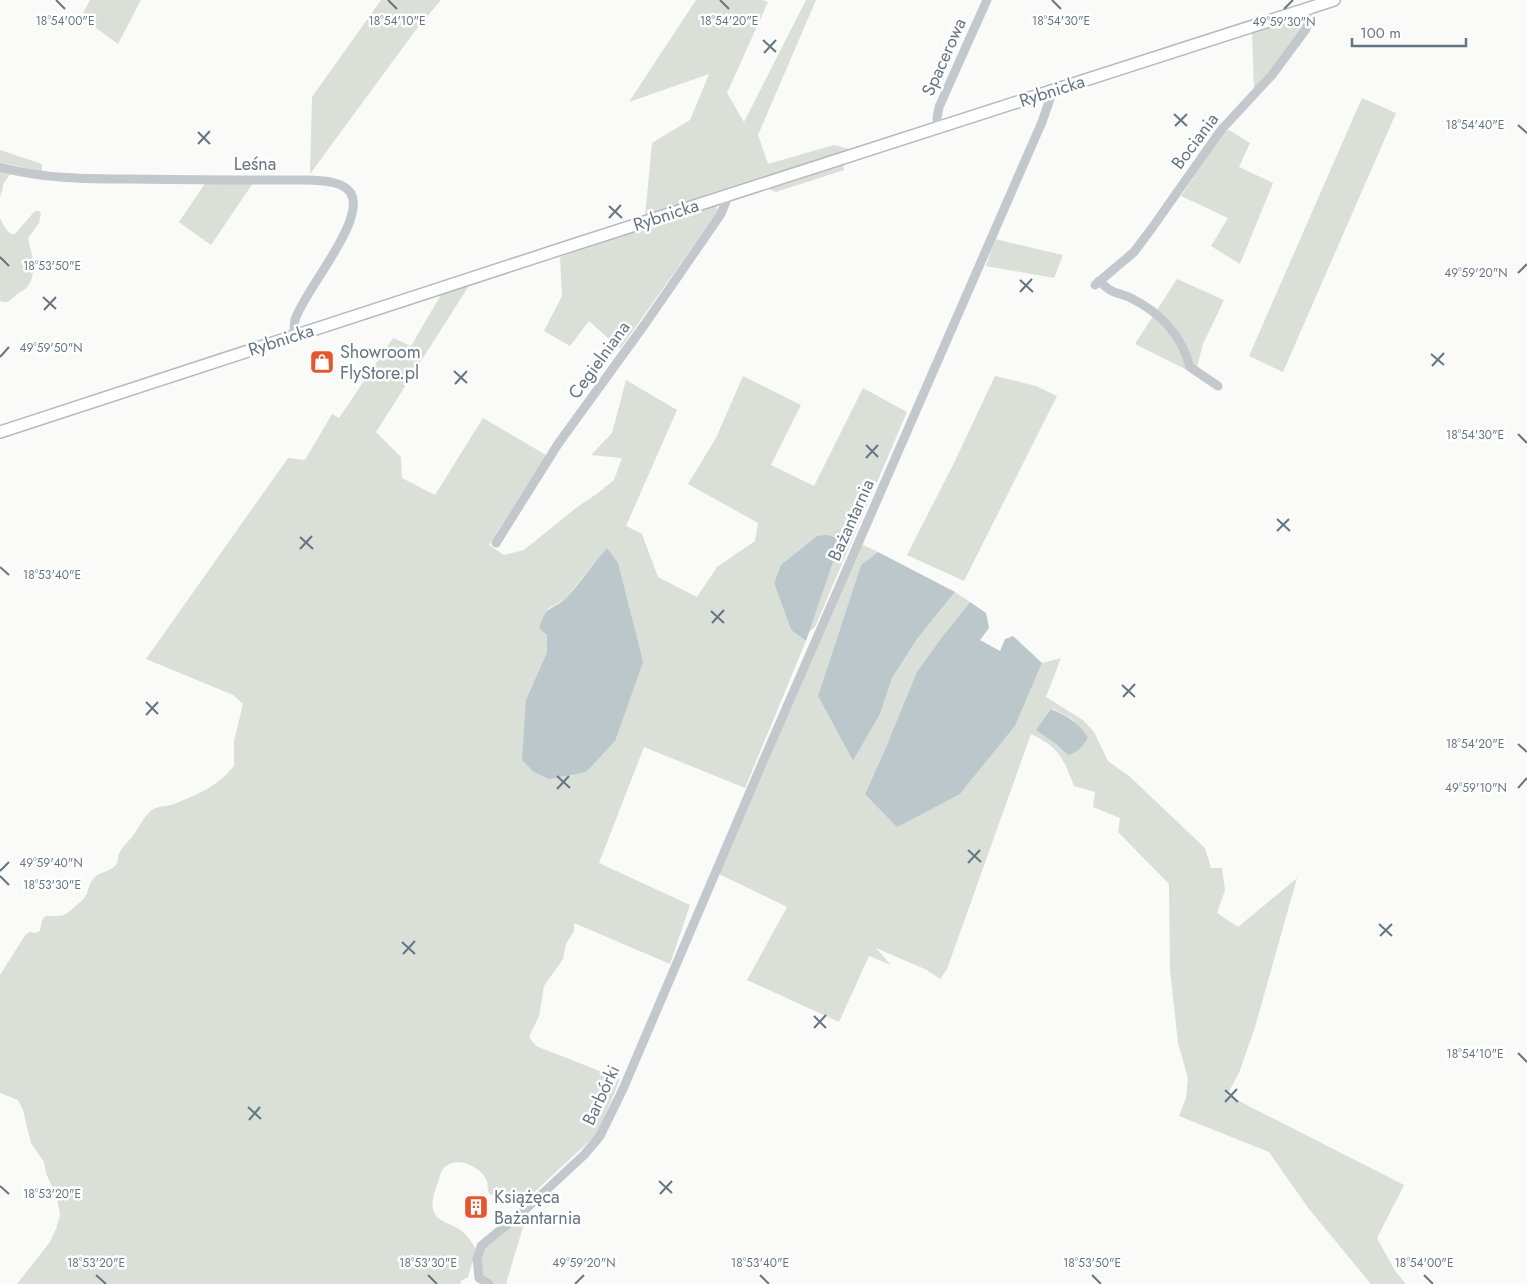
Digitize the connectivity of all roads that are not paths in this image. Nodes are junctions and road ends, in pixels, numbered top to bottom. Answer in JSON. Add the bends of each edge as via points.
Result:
{"nodes":[{"id":1,"x":987,"y":0,"type":"edge"},
{"id":2,"x":1326,"y":1,"type":"edge"},
{"id":3,"x":1307,"y":9,"type":"junction"},
{"id":4,"x":1049,"y":93,"type":"junction"},
{"id":5,"x":939,"y":128,"type":"junction"},
{"id":6,"x":0,"y":167,"type":"edge"},
{"id":7,"x":728,"y":196,"type":"junction"},
{"id":8,"x":294,"y":336,"type":"junction"},
{"id":9,"x":1218,"y":386,"type":"dead end"},
{"id":10,"x":0,"y":432,"type":"edge"},
{"id":11,"x":496,"y":543,"type":"dead end"},
{"id":12,"x":714,"y":878,"type":"joint"},
{"id":13,"x":489,"y":1284,"type":"edge"}],
"edges":[{"from":1,"to":5,"type":"street","name":"Spacerowa","via":[[939,107]]},
{"from":2,"to":3,"type":"main road","name":"Rybnicka"},
{"from":3,"to":4,"type":"main road","name":"Rybnicka"},
{"from":3,"to":9,"type":"street","name":"Bociania","via":[[1306,29],[1272,75],[1221,130],[1134,252],[1097,283],[1150,309],[1177,334],[1190,367]]},
{"from":4,"to":5,"type":"main road","name":"Rybnicka"},
{"from":4,"to":12,"type":"street","name":"Bażantarnia","via":[[1042,122]]},
{"from":5,"to":7,"type":"main road","name":"Rybnicka"},
{"from":6,"to":8,"type":"street","name":"Leśna","via":[[24,173],[103,179],[310,180],[335,183],[349,192],[354,202],[352,217],[294,321]]},
{"from":7,"to":8,"type":"main road","name":"Rybnicka"},
{"from":7,"to":11,"type":"street","name":"Cegielniana","via":[[721,214],[558,444]]},
{"from":8,"to":10,"type":"main road","name":"Rybnicka"},
{"from":12,"to":13,"type":"street","name":"Barbórki","via":[[600,1136],[584,1155],[481,1246],[477,1269],[479,1278]]}]}
